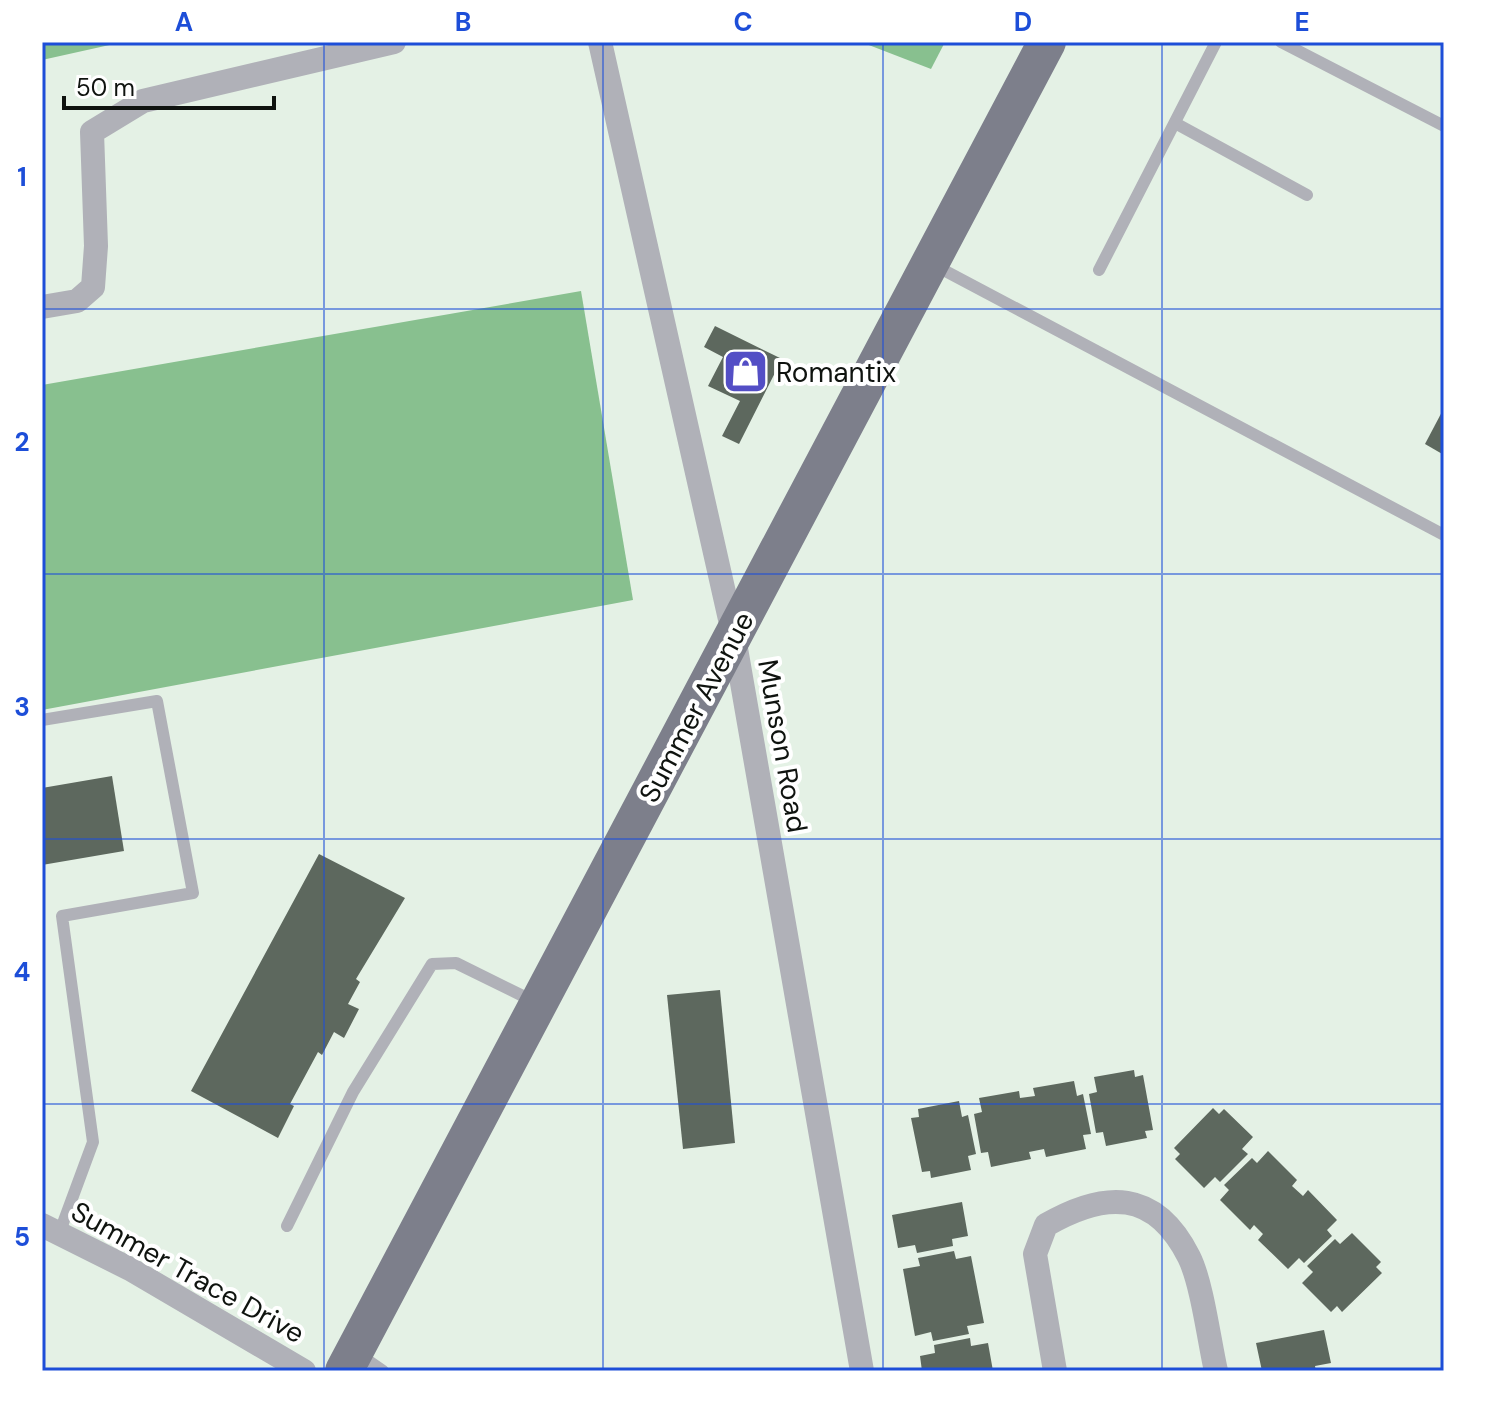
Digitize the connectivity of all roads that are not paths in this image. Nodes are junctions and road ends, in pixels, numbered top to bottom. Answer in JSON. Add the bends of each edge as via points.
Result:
{"nodes":[{"id":1,"x":394,"y":42,"type":"edge"},
{"id":2,"x":600,"y":42,"type":"edge"},
{"id":3,"x":1047,"y":42,"type":"edge"},
{"id":4,"x":1216,"y":42,"type":"edge"},
{"id":5,"x":1281,"y":42,"type":"edge"},
{"id":6,"x":1175,"y":123,"type":"junction"},
{"id":7,"x":1444,"y":126,"type":"edge"},
{"id":8,"x":1307,"y":195,"type":"dead end"},
{"id":9,"x":931,"y":264,"type":"junction"},
{"id":10,"x":1099,"y":270,"type":"dead end"},
{"id":11,"x":42,"y":307,"type":"edge"},
{"id":12,"x":1444,"y":535,"type":"edge"},
{"id":13,"x":734,"y":637,"type":"junction"},
{"id":14,"x":42,"y":720,"type":"edge"},
{"id":15,"x":536,"y":1003,"type":"junction"},
{"id":16,"x":287,"y":1226,"type":"dead end"},
{"id":17,"x":50,"y":1230,"type":"edge"},
{"id":18,"x":360,"y":1364,"type":"edge"},
{"id":19,"x":304,"y":1371,"type":"edge"},
{"id":20,"x":862,"y":1371,"type":"edge"},
{"id":21,"x":1055,"y":1371,"type":"edge"},
{"id":22,"x":1216,"y":1371,"type":"edge"}],
"edges":[{"from":1,"to":11,"type":"street","via":[[143,101],[92,132],[93,287],[77,301]]},
{"from":2,"to":13,"type":"street","name":"Munson Road"},
{"from":3,"to":9,"type":"main road","name":"Summer Avenue"},
{"from":4,"to":6,"type":"lane"},
{"from":5,"to":7,"type":"lane"},
{"from":6,"to":8,"type":"lane"},
{"from":6,"to":10,"type":"lane"},
{"from":9,"to":12,"type":"lane"},
{"from":9,"to":13,"type":"main road","name":"Summer Avenue"},
{"from":13,"to":15,"type":"main road","name":"Summer Avenue"},
{"from":13,"to":20,"type":"street","name":"Munson Road"},
{"from":14,"to":17,"type":"lane","via":[[157,701],[193,893],[62,916],[93,1142]]},
{"from":15,"to":16,"type":"lane","via":[[456,963],[432,964],[353,1092]]},
{"from":15,"to":18,"type":"main road","name":"Summer Avenue"},
{"from":17,"to":19,"type":"street","name":"Summer Trace Drive","via":[[130,1269]]},
{"from":21,"to":22,"type":"street","via":[[1035,1254],[1046,1225],[1082,1205],[1134,1202],[1168,1225],[1190,1259]]}]}
